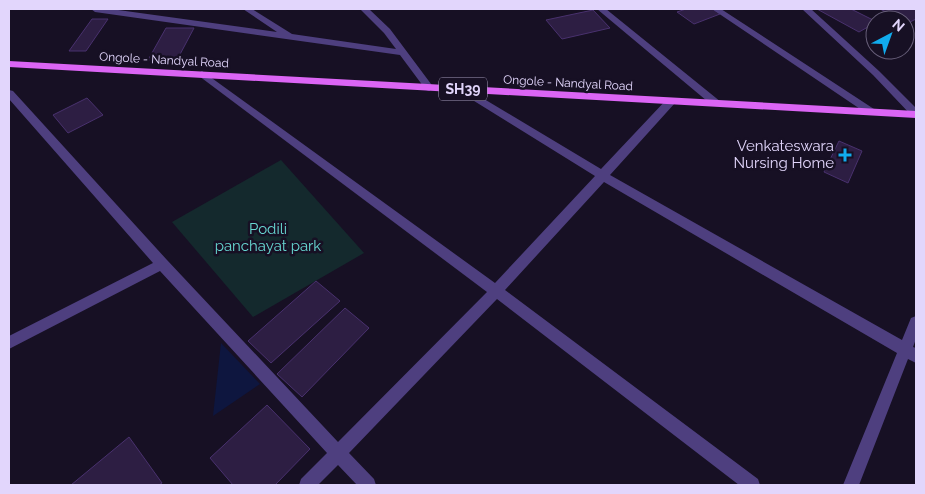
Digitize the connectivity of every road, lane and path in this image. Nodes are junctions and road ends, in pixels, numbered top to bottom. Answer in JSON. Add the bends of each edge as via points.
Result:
{"nodes":[{"id":1,"x":95,"y":9,"type":"edge"},
{"id":2,"x":247,"y":9,"type":"edge"},
{"id":3,"x":364,"y":9,"type":"edge"},
{"id":4,"x":601,"y":9,"type":"edge"},
{"id":5,"x":716,"y":9,"type":"edge"},
{"id":6,"x":806,"y":9,"type":"edge"},
{"id":7,"x":292,"y":38,"type":"junction"},
{"id":8,"x":403,"y":53,"type":"junction"},
{"id":9,"x":9,"y":64,"type":"edge"},
{"id":10,"x":202,"y":74,"type":"junction"},
{"id":11,"x":429,"y":88,"type":"junction"},
{"id":12,"x":461,"y":89,"type":"junction"},
{"id":13,"x":9,"y":93,"type":"edge"},
{"id":14,"x":671,"y":101,"type":"junction"},
{"id":15,"x":718,"y":104,"type":"junction"},
{"id":16,"x":873,"y":113,"type":"junction"},
{"id":17,"x":916,"y":114,"type":"edge"},
{"id":18,"x":604,"y":176,"type":"junction"},
{"id":19,"x":162,"y":264,"type":"junction"},
{"id":20,"x":496,"y":291,"type":"junction"},
{"id":21,"x":916,"y":322,"type":"edge"},
{"id":22,"x":9,"y":343,"type":"edge"},
{"id":23,"x":911,"y":353,"type":"edge"},
{"id":24,"x":338,"y":452,"type":"junction"},
{"id":25,"x":306,"y":485,"type":"edge"},
{"id":26,"x":368,"y":485,"type":"edge"},
{"id":27,"x":752,"y":485,"type":"edge"},
{"id":28,"x":850,"y":485,"type":"edge"}],
"edges":[{"from":1,"to":7,"type":"street"},
{"from":2,"to":7,"type":"street"},
{"from":3,"to":8,"type":"street","via":[[387,31]]},
{"from":4,"to":15,"type":"street"},
{"from":5,"to":16,"type":"street"},
{"from":6,"to":17,"type":"street","via":[[876,72]]},
{"from":7,"to":8,"type":"street"},
{"from":8,"to":11,"type":"street"},
{"from":9,"to":10,"type":"main road","name":"Ongole - Nandyal Road","number":"SH39"},
{"from":10,"to":11,"type":"main road","name":"Ongole - Nandyal Road","number":"SH39"},
{"from":10,"to":20,"type":"street"},
{"from":11,"to":12,"type":"main road","name":"Ongole - Nandyal Road","number":"SH39"},
{"from":12,"to":14,"type":"main road","name":"Ongole - Nandyal Road","number":"SH39"},
{"from":12,"to":18,"type":"street"},
{"from":13,"to":19,"type":"street"},
{"from":14,"to":15,"type":"main road","name":"Ongole - Nandyal Road","number":"SH39"},
{"from":14,"to":18,"type":"street"},
{"from":15,"to":16,"type":"main road","name":"Ongole - Nandyal Road","number":"SH39"},
{"from":16,"to":17,"type":"main road","name":"Ongole - Nandyal Road","number":"SH39"},
{"from":18,"to":20,"type":"street"},
{"from":18,"to":23,"type":"street"},
{"from":19,"to":22,"type":"street"},
{"from":19,"to":24,"type":"street"},
{"from":20,"to":24,"type":"street"},
{"from":20,"to":27,"type":"street"},
{"from":21,"to":23,"type":"street"},
{"from":23,"to":28,"type":"street"},
{"from":24,"to":25,"type":"street"},
{"from":24,"to":26,"type":"street"}]}
